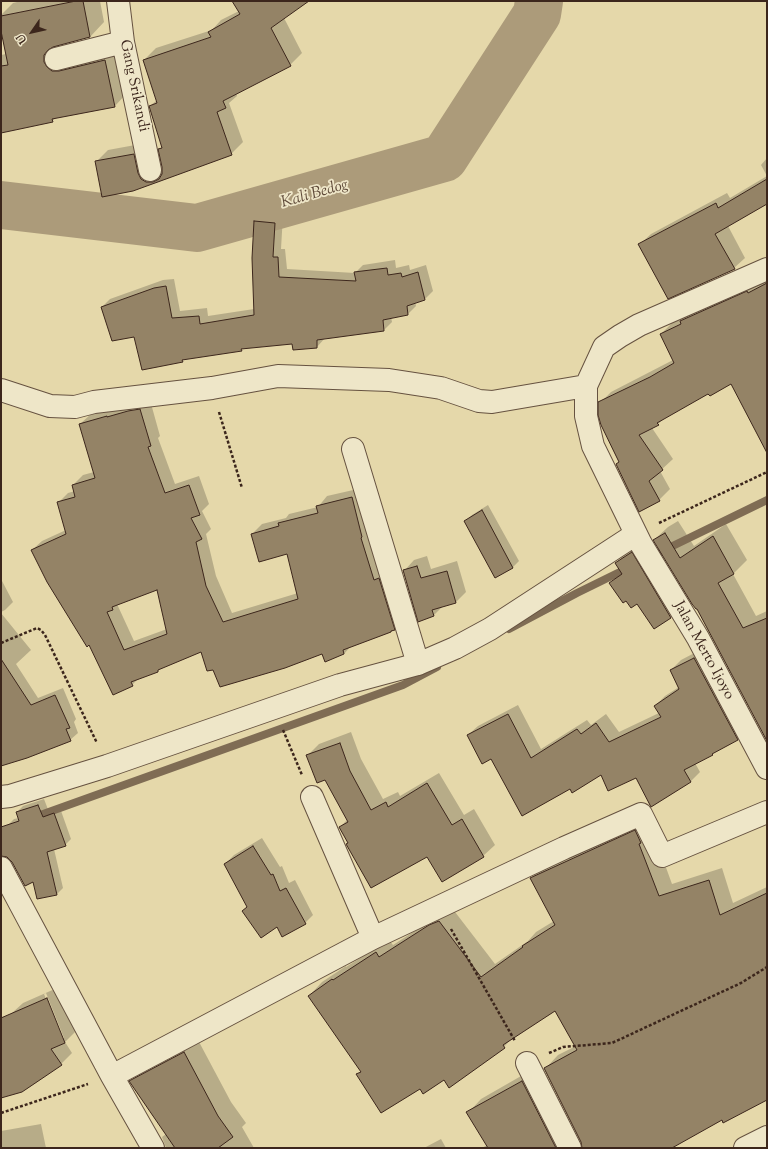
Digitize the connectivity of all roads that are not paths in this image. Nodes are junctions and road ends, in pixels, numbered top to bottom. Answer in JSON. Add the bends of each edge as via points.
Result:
{"nodes":[{"id":1,"x":118,"y":1,"type":"edge"},
{"id":2,"x":123,"y":42,"type":"junction"},
{"id":3,"x":56,"y":59,"type":"dead end"},
{"id":4,"x":150,"y":170,"type":"dead end"},
{"id":5,"x":767,"y":269,"type":"edge"},
{"id":6,"x":586,"y":386,"type":"junction"},
{"id":7,"x":1,"y":390,"type":"edge"},
{"id":8,"x":353,"y":449,"type":"dead end"},
{"id":9,"x":639,"y":539,"type":"junction"},
{"id":10,"x":418,"y":664,"type":"junction"},
{"id":11,"x":767,"y":768,"type":"edge"},
{"id":12,"x":1,"y":797,"type":"edge"},
{"id":13,"x":312,"y":797,"type":"road end"},
{"id":14,"x":767,"y":812,"type":"edge"},
{"id":15,"x":1,"y":868,"type":"edge"},
{"id":16,"x":373,"y":938,"type":"junction"},
{"id":17,"x":527,"y":1063,"type":"road end"},
{"id":18,"x":112,"y":1076,"type":"junction"},
{"id":19,"x":767,"y":1137,"type":"edge"},
{"id":20,"x":153,"y":1148,"type":"edge"},
{"id":21,"x":570,"y":1148,"type":"edge"},
{"id":22,"x":745,"y":1148,"type":"edge"}],
"edges":[{"from":1,"to":2,"type":"street","name":"Gang Srikandi"},
{"from":2,"to":3,"type":"street"},
{"from":2,"to":4,"type":"street","name":"Gang Srikandi"},
{"from":5,"to":6,"type":"street","via":[[639,325],[620,336],[604,347]]},
{"from":6,"to":7,"type":"street","via":[[492,402],[479,401],[441,388],[389,380],[278,376],[212,388],[94,402],[75,407],[50,406]]},
{"from":6,"to":9,"type":"street","name":"Jalan Merto Ijoyo","via":[[586,416],[593,446]]},
{"from":8,"to":10,"type":"street"},
{"from":9,"to":10,"type":"street","via":[[490,629]]},
{"from":9,"to":11,"type":"street","name":"Jalan Merto Ijoyo","via":[[698,638]]},
{"from":10,"to":12,"type":"street","via":[[340,685],[107,766]]},
{"from":13,"to":16,"type":"street"},
{"from":14,"to":16,"type":"street","via":[[662,856],[641,814]]},
{"from":15,"to":18,"type":"street"},
{"from":16,"to":18,"type":"street"},
{"from":17,"to":21,"type":"street"},
{"from":18,"to":20,"type":"street"},
{"from":19,"to":22,"type":"street"}]}
